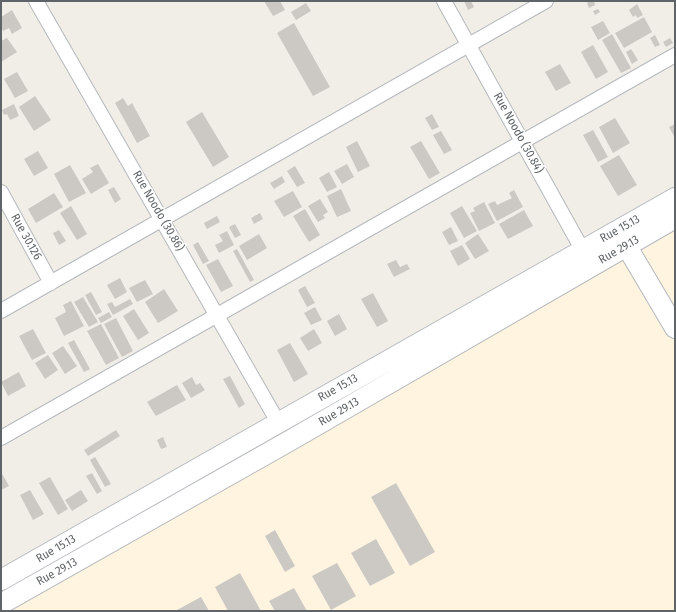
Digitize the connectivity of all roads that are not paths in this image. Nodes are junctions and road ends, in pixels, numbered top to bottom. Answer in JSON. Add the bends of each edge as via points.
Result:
{"nodes":[{"id":1,"x":36,"y":1,"type":"edge"},
{"id":2,"x":444,"y":1,"type":"edge"},
{"id":3,"x":546,"y":1,"type":"edge"},
{"id":4,"x":469,"y":44,"type":"junction"},
{"id":5,"x":675,"y":56,"type":"edge"},
{"id":6,"x":523,"y":143,"type":"junction"},
{"id":7,"x":1,"y":192,"type":"edge"},
{"id":8,"x":675,"y":198,"type":"edge"},
{"id":9,"x":675,"y":218,"type":"edge"},
{"id":10,"x":162,"y":219,"type":"junction"},
{"id":11,"x":622,"y":238,"type":"junction"},
{"id":12,"x":587,"y":258,"type":"junction"},
{"id":13,"x":51,"y":283,"type":"junction"},
{"id":14,"x":1,"y":311,"type":"edge"},
{"id":15,"x":218,"y":315,"type":"junction"},
{"id":16,"x":675,"y":328,"type":"edge"},
{"id":17,"x":278,"y":422,"type":"junction"},
{"id":18,"x":1,"y":438,"type":"edge"},
{"id":19,"x":1,"y":580,"type":"edge"},
{"id":20,"x":1,"y":604,"type":"edge"}],
"edges":[{"from":1,"to":10,"type":"street","name":"Rue Noodo (30.86)"},
{"from":2,"to":4,"type":"street","name":"Rue Noodo (30.84)"},
{"from":3,"to":4,"type":"street"},
{"from":4,"to":6,"type":"street","name":"Rue Noodo (30.84)"},
{"from":4,"to":10,"type":"street"},
{"from":5,"to":6,"type":"street"},
{"from":6,"to":12,"type":"street","name":"Rue Noodo (30.84)"},
{"from":6,"to":15,"type":"street"},
{"from":7,"to":13,"type":"street","name":"Rue 30.126"},
{"from":8,"to":11,"type":"main road","name":"Rue 15.13"},
{"from":9,"to":11,"type":"main road","name":"Rue 29.13"},
{"from":10,"to":13,"type":"street"},
{"from":10,"to":15,"type":"street","name":"Rue Noodo (30.86)"},
{"from":11,"to":12,"type":"main road","name":"Rue 15.13"},
{"from":11,"to":16,"type":"main road"},
{"from":12,"to":17,"type":"main road","name":"Rue 15.13"},
{"from":12,"to":20,"type":"main road","name":"Rue 29.13","via":[[291,440]]},
{"from":13,"to":14,"type":"street"},
{"from":15,"to":17,"type":"street","name":"Rue Noodo (30.86)"},
{"from":15,"to":18,"type":"street"},
{"from":17,"to":19,"type":"main road","name":"Rue 15.13"}]}
